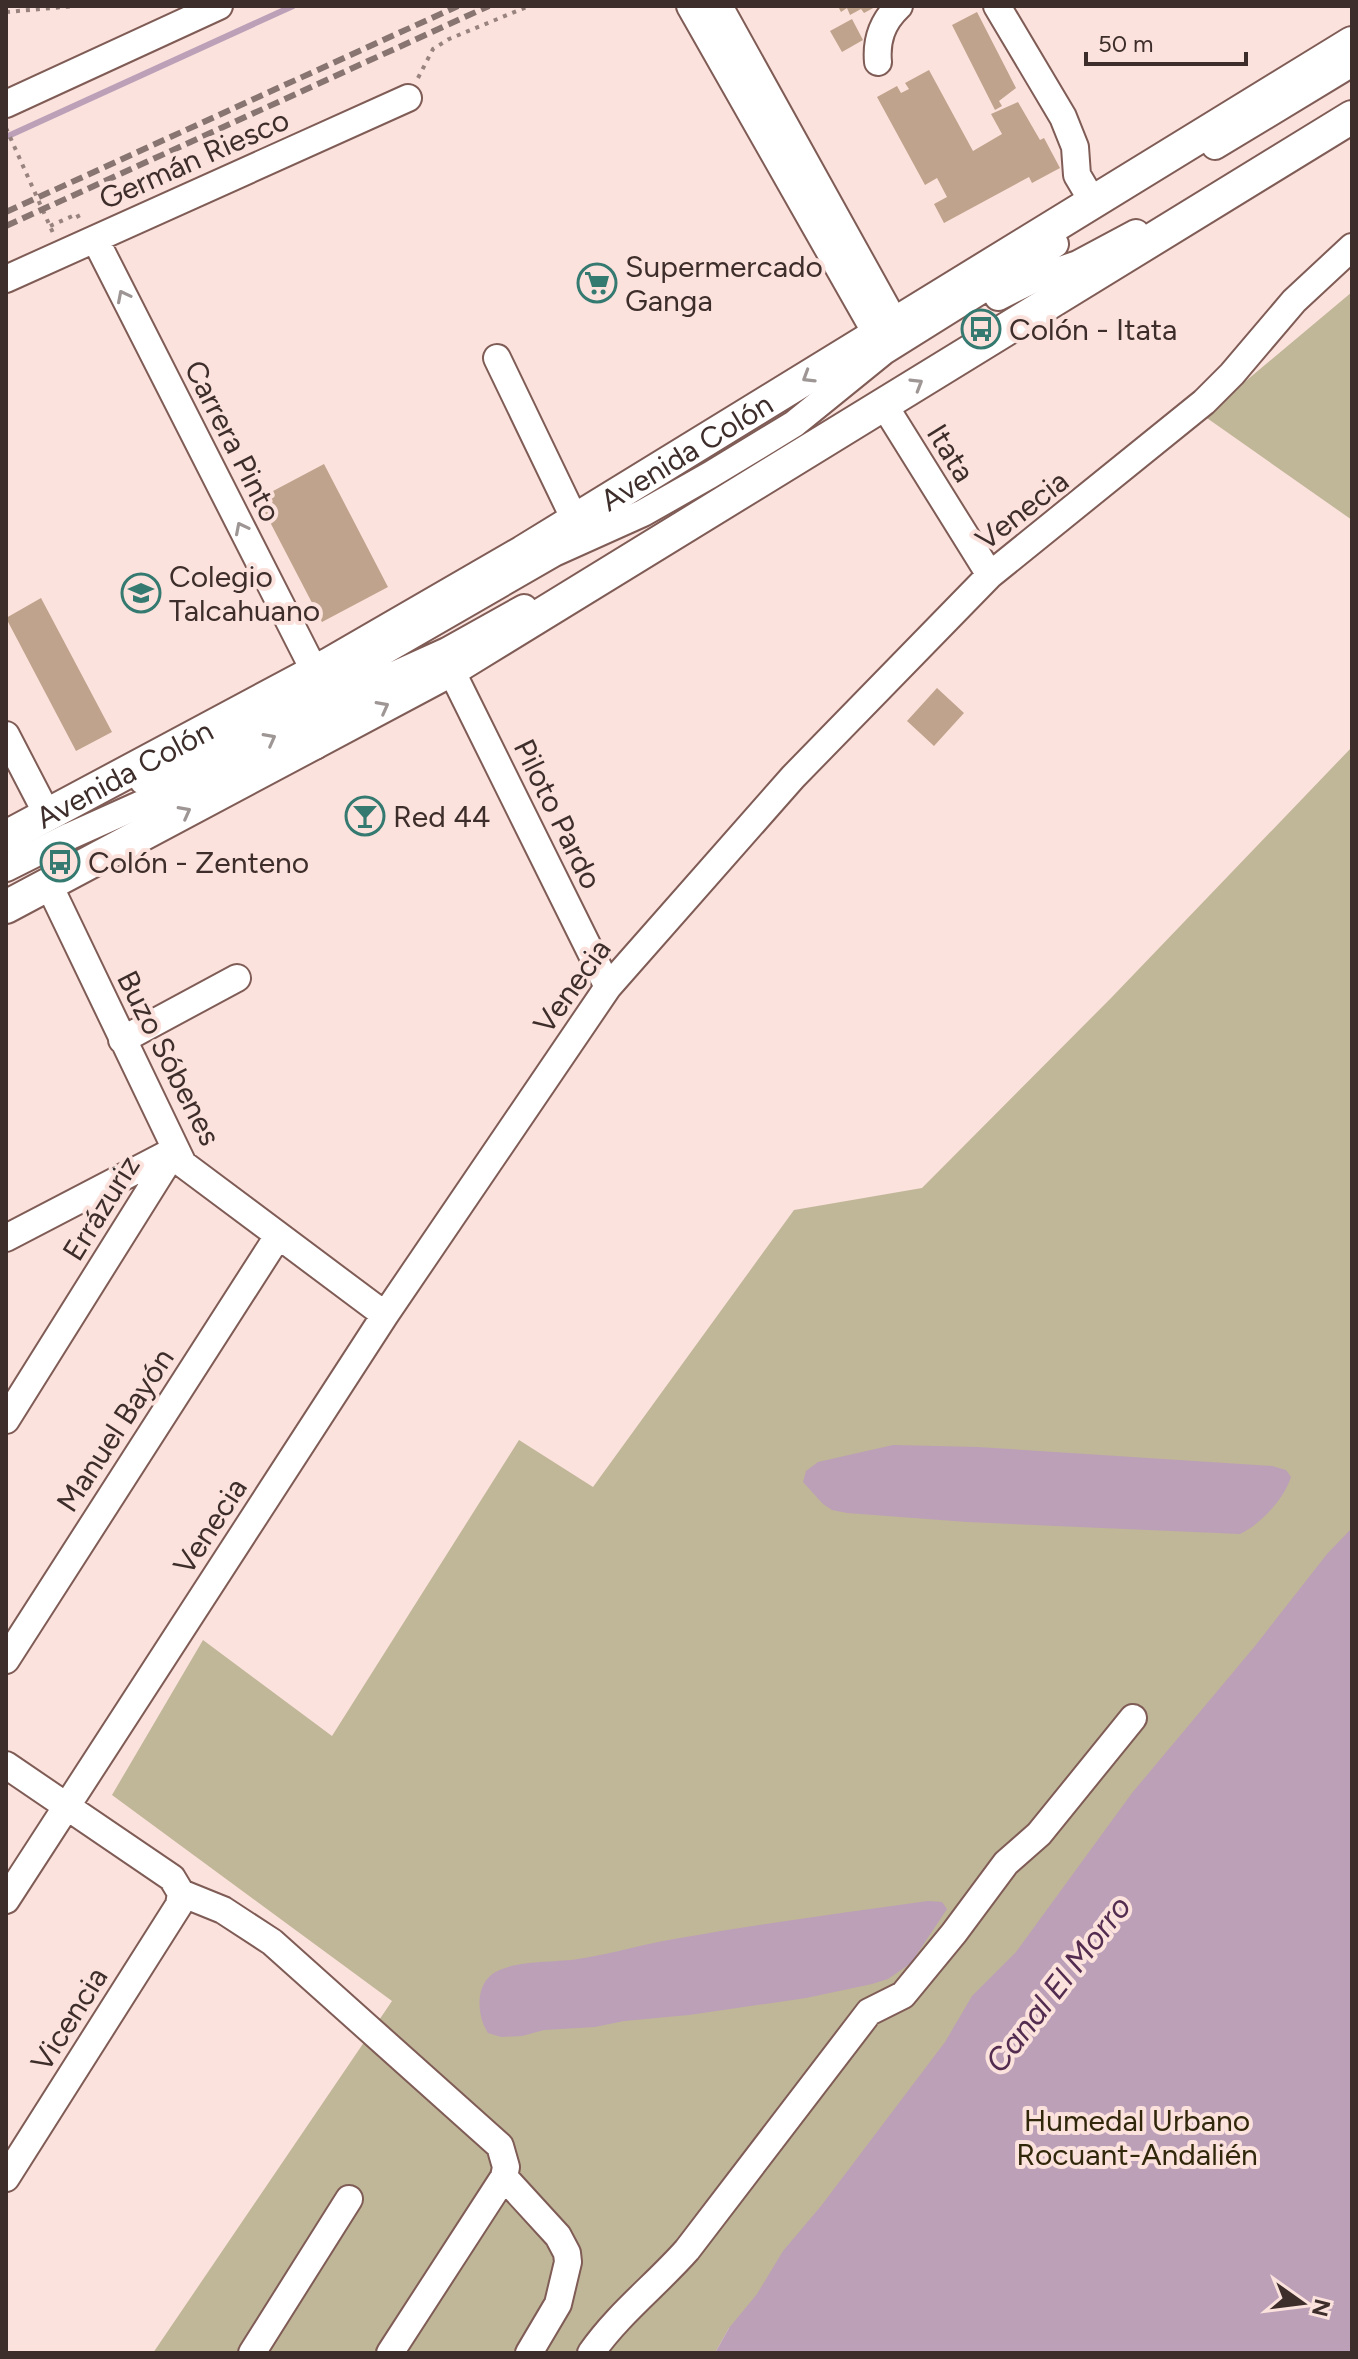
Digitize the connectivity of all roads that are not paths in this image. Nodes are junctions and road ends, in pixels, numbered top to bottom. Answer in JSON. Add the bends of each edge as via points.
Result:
{"nodes":[{"id":1,"x":219,"y":6,"type":"edge"},
{"id":2,"x":690,"y":6,"type":"edge"},
{"id":3,"x":719,"y":6,"type":"edge"},
{"id":4,"x":899,"y":6,"type":"edge"},
{"id":5,"x":997,"y":6,"type":"edge"},
{"id":6,"x":1352,"y":43,"type":"edge"},
{"id":7,"x":878,"y":62,"type":"dead end"},
{"id":8,"x":1352,"y":63,"type":"edge"},
{"id":9,"x":408,"y":98,"type":"road end"},
{"id":10,"x":1352,"y":99,"type":"edge"},
{"id":11,"x":6,"y":104,"type":"edge"},
{"id":12,"x":1352,"y":117,"type":"edge"},
{"id":13,"x":1093,"y":202,"type":"junction"},
{"id":14,"x":95,"y":239,"type":"junction"},
{"id":15,"x":1352,"y":247,"type":"edge"},
{"id":16,"x":6,"y":279,"type":"edge"},
{"id":17,"x":886,"y":329,"type":"junction"},
{"id":18,"x":497,"y":358,"type":"dead end"},
{"id":19,"x":884,"y":405,"type":"junction"},
{"id":20,"x":575,"y":520,"type":"junction"},
{"id":21,"x":990,"y":575,"type":"junction"},
{"id":22,"x":451,"y":670,"type":"junction"},
{"id":23,"x":319,"y":691,"type":"junction"},
{"id":24,"x":6,"y":735,"type":"edge"},
{"id":25,"x":314,"y":743,"type":"junction"},
{"id":26,"x":48,"y":816,"type":"junction"},
{"id":27,"x":6,"y":837,"type":"edge"},
{"id":28,"x":6,"y":853,"type":"edge"},
{"id":29,"x":6,"y":868,"type":"edge"},
{"id":30,"x":49,"y":885,"type":"junction"},
{"id":31,"x":6,"y":907,"type":"edge"},
{"id":32,"x":237,"y":978,"type":"dead end"},
{"id":33,"x":608,"y":987,"type":"junction"},
{"id":34,"x":122,"y":1040,"type":"junction"},
{"id":35,"x":175,"y":1150,"type":"junction"},
{"id":36,"x":278,"y":1236,"type":"junction"},
{"id":37,"x":6,"y":1238,"type":"edge"},
{"id":38,"x":385,"y":1315,"type":"junction"},
{"id":39,"x":6,"y":1420,"type":"edge"},
{"id":40,"x":6,"y":1660,"type":"edge"},
{"id":41,"x":1133,"y":1718,"type":"dead end"},
{"id":42,"x":6,"y":1765,"type":"edge"},
{"id":43,"x":65,"y":1807,"type":"junction"},
{"id":44,"x":181,"y":1893,"type":"junction"},
{"id":45,"x":6,"y":1900,"type":"edge"},
{"id":46,"x":504,"y":2177,"type":"junction"},
{"id":47,"x":6,"y":2178,"type":"edge"},
{"id":48,"x":349,"y":2199,"type":"dead end"},
{"id":49,"x":252,"y":2353,"type":"edge"},
{"id":50,"x":390,"y":2353,"type":"edge"},
{"id":51,"x":529,"y":2353,"type":"edge"},
{"id":52,"x":591,"y":2353,"type":"edge"}],
"edges":[{"from":1,"to":11,"type":"street"},
{"from":2,"to":17,"type":"street","via":[[848,284]]},
{"from":3,"to":17,"type":"street"},
{"from":4,"to":7,"type":"street","via":[[883,27]]},
{"from":5,"to":13,"type":"street","via":[[1063,117],[1075,147],[1077,175]]},
{"from":6,"to":13,"type":"main road","name":"Avenida Colón"},
{"from":8,"to":23,"type":"street","via":[[884,351],[760,445],[670,499],[554,553]]},
{"from":9,"to":14,"type":"street","name":"Germán Riesco"},
{"from":10,"to":23,"type":"street","via":[[1136,233],[991,300],[892,362],[793,442],[517,612],[407,668]]},
{"from":19,"to":12,"type":"main road","name":"Avenida Colón","one_way":true},
{"from":13,"to":17,"type":"main road","name":"Avenida Colón"},
{"from":14,"to":16,"type":"street","name":"Germán Riesco"},
{"from":23,"to":14,"type":"street","name":"Carrera Pinto","one_way":true},
{"from":15,"to":21,"type":"street","name":"Venecia","via":[[1294,301],[1204,402]]},
{"from":17,"to":20,"type":"main road","name":"Avenida Colón","one_way":true},
{"from":18,"to":20,"type":"street"},
{"from":19,"to":21,"type":"street","name":"Itata"},
{"from":19,"to":22,"type":"main road","name":"Avenida Colón"},
{"from":20,"to":23,"type":"main road","name":"Avenida Colón"},
{"from":21,"to":33,"type":"street","name":"Venecia","via":[[793,777]]},
{"from":25,"to":22,"type":"main road","name":"Avenida Colón","one_way":true},
{"from":22,"to":33,"type":"street","name":"Piloto Pardo"},
{"from":23,"to":25,"type":"main road"},
{"from":23,"to":26,"type":"main road","name":"Avenida Colón"},
{"from":23,"to":28,"type":"street"},
{"from":29,"to":23,"type":"street","one_way":true,"via":[[150,802]]},
{"from":24,"to":26,"type":"street"},
{"from":30,"to":25,"type":"main road","name":"Avenida Colón","one_way":true},
{"from":26,"to":27,"type":"main road","name":"Avenida Colón"},
{"from":30,"to":31,"type":"main road","name":"Avenida Colón"},
{"from":30,"to":34,"type":"street","name":"Buzo Sóbenes"},
{"from":32,"to":34,"type":"street"},
{"from":33,"to":38,"type":"street","name":"Venecia"},
{"from":34,"to":35,"type":"street","name":"Buzo Sóbenes"},
{"from":35,"to":36,"type":"street","name":"Buzo Sóbenes","via":[[190,1171]]},
{"from":35,"to":37,"type":"street","name":"Errázuriz"},
{"from":35,"to":39,"type":"street","name":"Errázuriz"},
{"from":36,"to":38,"type":"street","name":"Buzo Sóbenes"},
{"from":36,"to":40,"type":"street","name":"Manuel Bayón"},
{"from":38,"to":43,"type":"street","name":"Venecia"},
{"from":41,"to":52,"type":"street","via":[[1039,1834],[1006,1863],[903,1995],[869,2012],[687,2250],[615,2321]]},
{"from":42,"to":43,"type":"street"},
{"from":43,"to":44,"type":"street","via":[[172,1878]]},
{"from":43,"to":45,"type":"street","name":"Venecia"},
{"from":44,"to":46,"type":"street","via":[[223,1910],[272,1942],[495,2140],[504,2156]]},
{"from":44,"to":47,"type":"street","name":"Vicencia","via":[[179,1905]]},
{"from":46,"to":50,"type":"street"},
{"from":46,"to":51,"type":"street","via":[[567,2253],[558,2304]]},
{"from":48,"to":49,"type":"street"}]}
